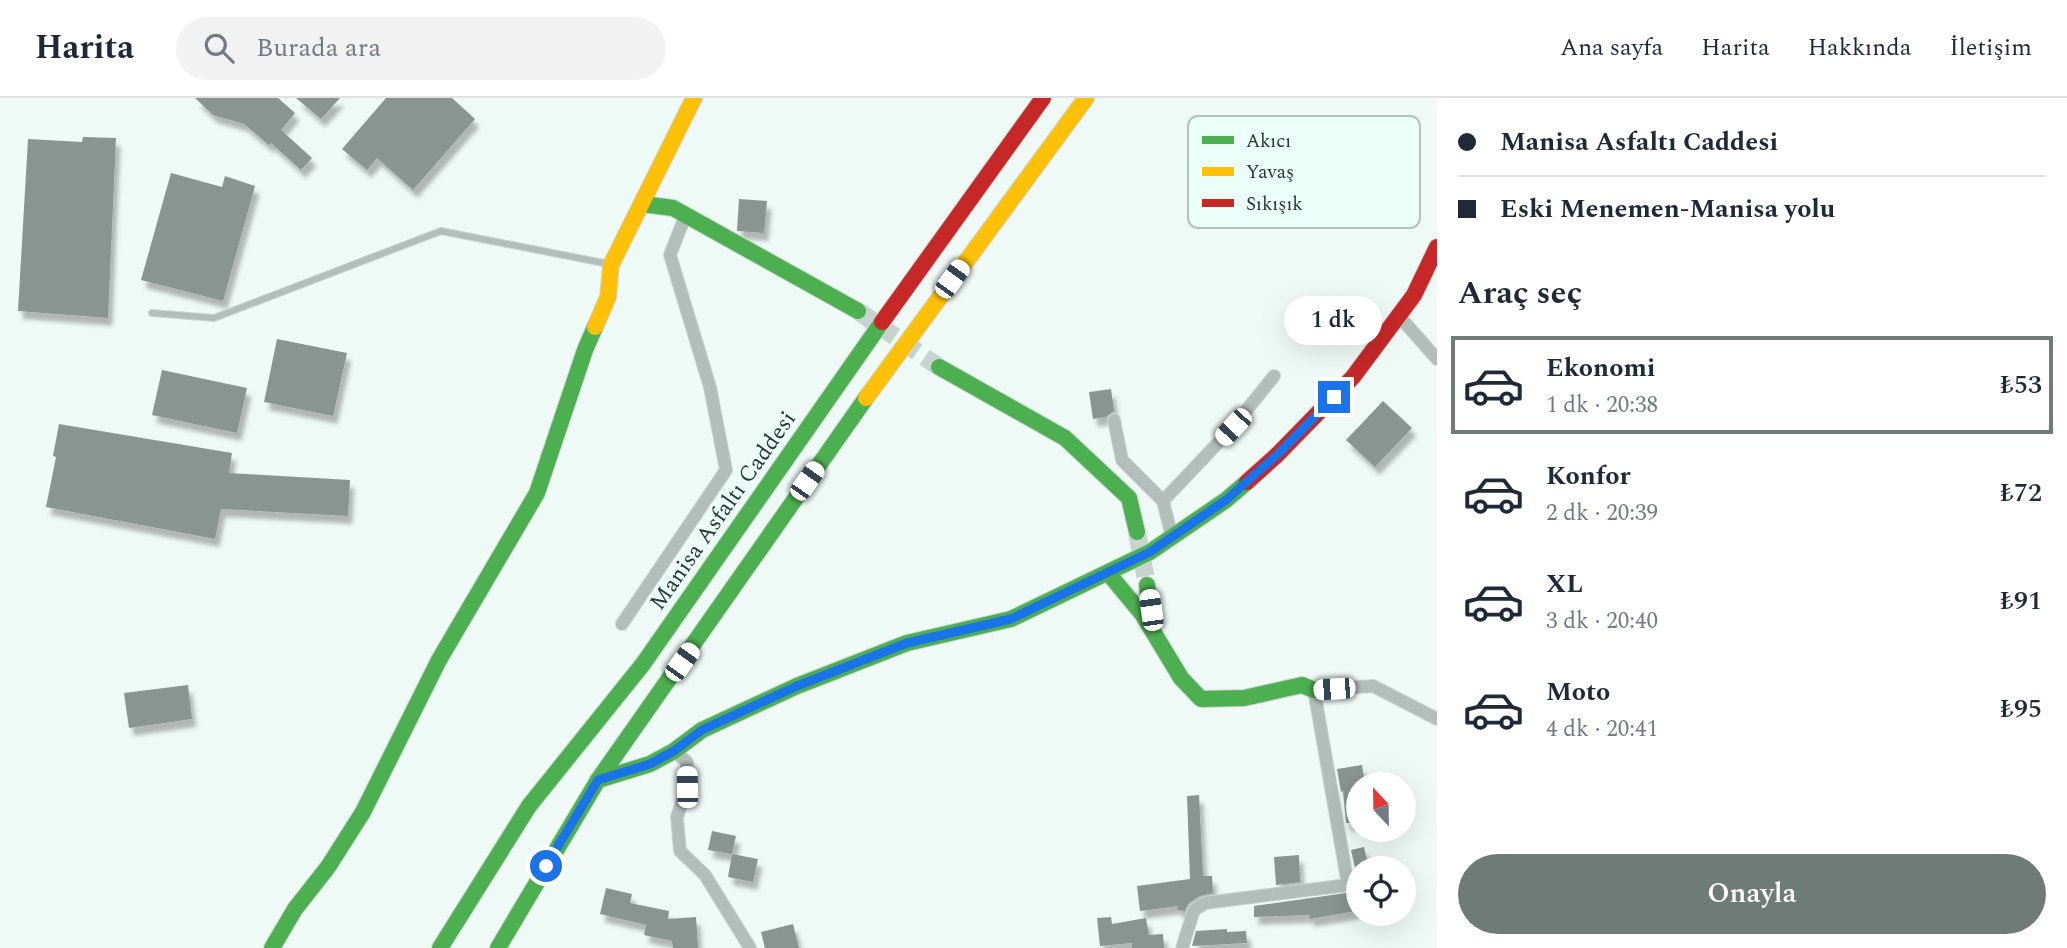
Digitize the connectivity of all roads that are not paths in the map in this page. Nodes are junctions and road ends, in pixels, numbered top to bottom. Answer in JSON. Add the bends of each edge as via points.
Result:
{"nodes":[{"id":1,"x":694,"y":98,"type":"edge"},
{"id":2,"x":1043,"y":98,"type":"edge"},
{"id":3,"x":1086,"y":98,"type":"edge"},
{"id":4,"x":642,"y":204,"type":"junction"},
{"id":5,"x":686,"y":214,"type":"junction"},
{"id":6,"x":1437,"y":247,"type":"edge"},
{"id":7,"x":611,"y":265,"type":"junction"},
{"id":8,"x":858,"y":311,"type":"tunnel mouth"},
{"id":9,"x":152,"y":313,"type":"dead end"},
{"id":10,"x":1399,"y":316,"type":"junction"},
{"id":11,"x":1437,"y":359,"type":"edge"},
{"id":12,"x":939,"y":367,"type":"tunnel mouth"},
{"id":13,"x":1274,"y":376,"type":"dead end"},
{"id":14,"x":1114,"y":420,"type":"dead end"},
{"id":15,"x":1163,"y":501,"type":"junction"},
{"id":16,"x":1136,"y":531,"type":"tunnel mouth"},
{"id":17,"x":1172,"y":537,"type":"junction"},
{"id":18,"x":1108,"y":573,"type":"junction"},
{"id":19,"x":1147,"y":585,"type":"tunnel mouth"},
{"id":20,"x":622,"y":624,"type":"dead end"},
{"id":21,"x":1155,"y":635,"type":"junction"},
{"id":22,"x":1314,"y":690,"type":"junction"},
{"id":23,"x":1437,"y":719,"type":"edge"},
{"id":24,"x":674,"y":751,"type":"junction"},
{"id":25,"x":598,"y":780,"type":"junction"},
{"id":26,"x":272,"y":948,"type":"edge"},
{"id":27,"x":440,"y":948,"type":"edge"},
{"id":28,"x":498,"y":948,"type":"edge"},
{"id":29,"x":750,"y":948,"type":"edge"},
{"id":30,"x":1182,"y":948,"type":"edge"}],
"edges":[{"from":1,"to":4,"type":"main road"},
{"from":2,"to":27,"type":"main road","name":"Manisa Asfaltı Caddesi","via":[[643,664],[529,806]]},
{"from":3,"to":25,"type":"main road","via":[[871,390]]},
{"from":4,"to":5,"type":"main road"},
{"from":4,"to":7,"type":"main road"},
{"from":5,"to":8,"type":"main road"},
{"from":5,"to":20,"type":"street","via":[[670,255],[710,387],[726,470]]},
{"from":6,"to":10,"type":"main road"},
{"from":7,"to":9,"type":"lane","via":[[441,231],[214,318]]},
{"from":7,"to":26,"type":"main road","via":[[608,297],[585,350],[537,494],[439,660],[363,812]]},
{"from":10,"to":11,"type":"street"},
{"from":10,"to":17,"type":"main road","via":[[1353,377],[1278,454],[1226,500]]},
{"from":12,"to":16,"type":"main road","via":[[1065,438],[1129,498]]},
{"from":13,"to":15,"type":"street"},
{"from":14,"to":15,"type":"street","via":[[1122,460]]},
{"from":15,"to":17,"type":"street"},
{"from":17,"to":18,"type":"main road"},
{"from":18,"to":21,"type":"main road"},
{"from":18,"to":24,"type":"main road","via":[[1011,619],[907,643],[797,686],[702,730]]},
{"from":19,"to":21,"type":"main road"},
{"from":21,"to":22,"type":"main road","via":[[1181,678],[1201,699],[1244,698],[1303,685]]},
{"from":22,"to":23,"type":"street","via":[[1374,686]]},
{"from":22,"to":30,"type":"street","via":[[1348,885],[1205,903],[1195,910]]},
{"from":24,"to":25,"type":"main road","via":[[650,764]]},
{"from":24,"to":29,"type":"street","via":[[687,762],[687,787],[677,817],[680,851],[705,875]]},
{"from":25,"to":28,"type":"main road"}]}
